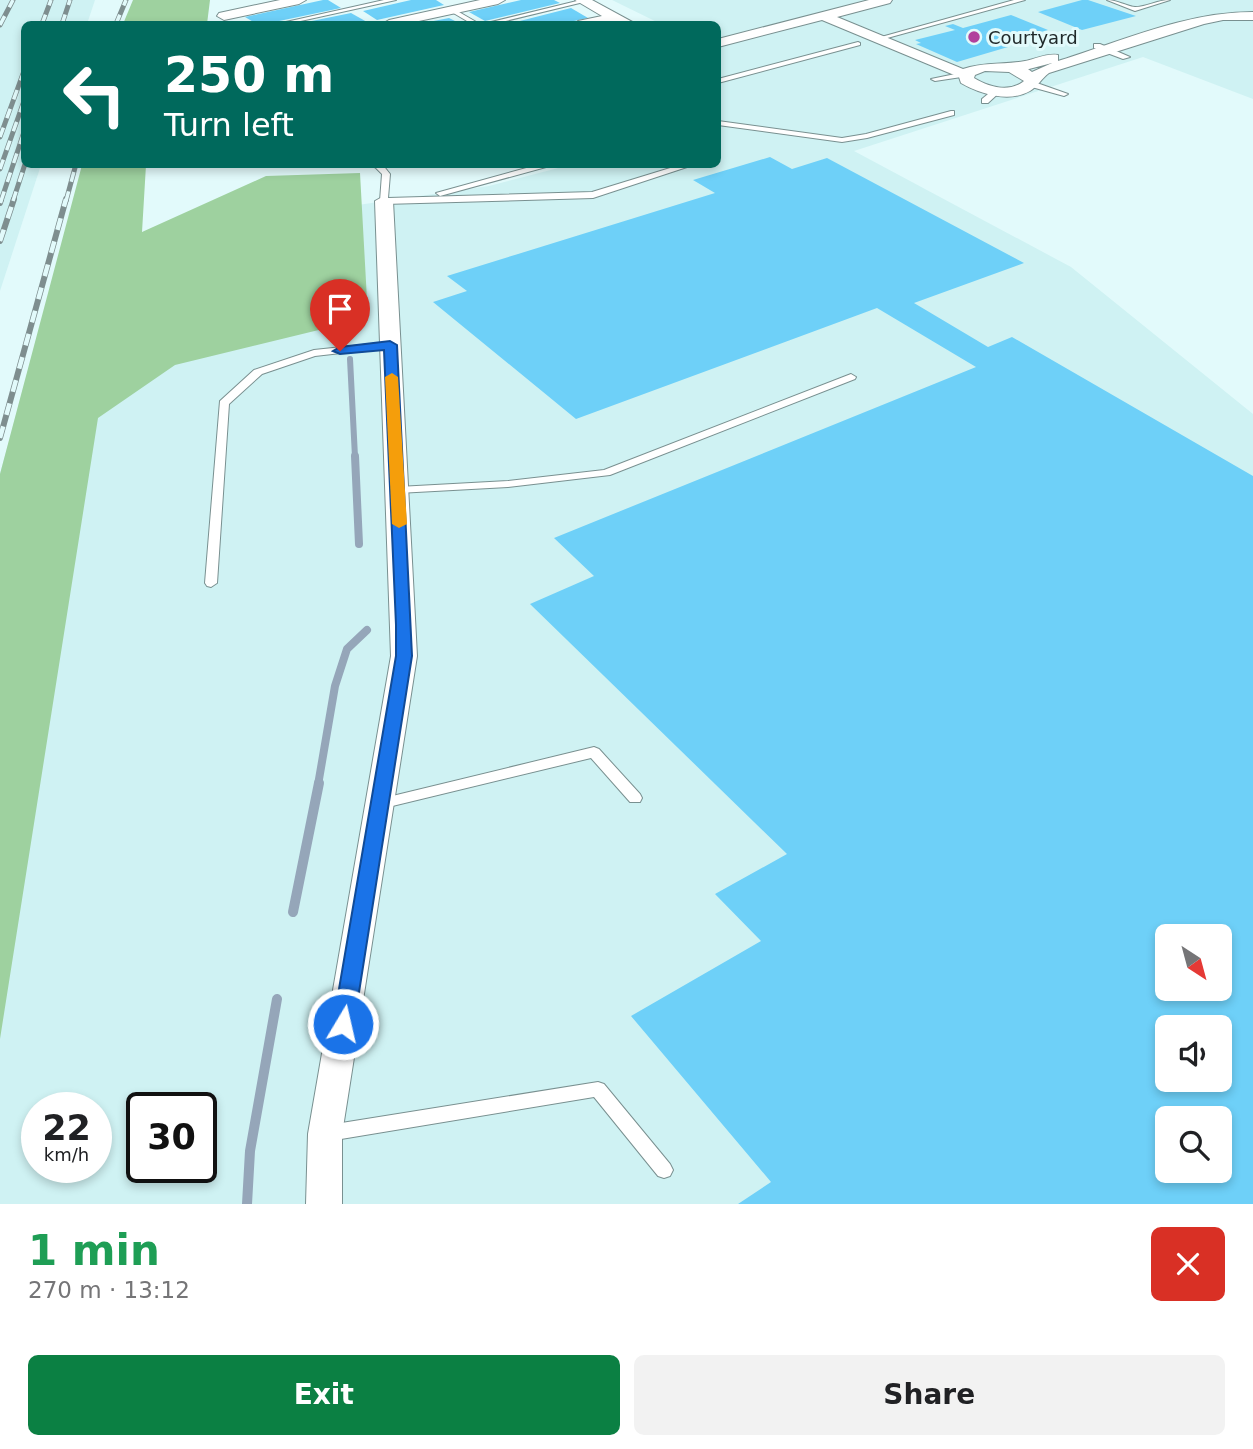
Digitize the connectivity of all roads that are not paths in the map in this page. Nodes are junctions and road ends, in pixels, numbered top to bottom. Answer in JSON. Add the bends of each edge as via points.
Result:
{"nodes":[{"id":1,"x":226,"y":0,"type":"edge"},
{"id":2,"x":299,"y":0,"type":"edge"},
{"id":3,"x":393,"y":0,"type":"edge"},
{"id":4,"x":498,"y":0,"type":"edge"},
{"id":5,"x":885,"y":0,"type":"edge"},
{"id":6,"x":1022,"y":0,"type":"edge"},
{"id":7,"x":1110,"y":0,"type":"edge"},
{"id":8,"x":1167,"y":0,"type":"edge"},
{"id":9,"x":583,"y":1,"type":"edge"},
{"id":10,"x":452,"y":10,"type":"junction"},
{"id":11,"x":824,"y":16,"type":"junction"},
{"id":12,"x":1253,"y":16,"type":"edge"},
{"id":13,"x":615,"y":17,"type":"junction"},
{"id":14,"x":223,"y":20,"type":"edge"},
{"id":15,"x":294,"y":21,"type":"edge"},
{"id":16,"x":402,"y":21,"type":"edge"},
{"id":17,"x":471,"y":21,"type":"edge"},
{"id":18,"x":499,"y":21,"type":"edge"},
{"id":19,"x":597,"y":21,"type":"edge"},
{"id":20,"x":623,"y":21,"type":"edge"},
{"id":21,"x":878,"y":39,"type":"junction"},
{"id":22,"x":721,"y":42,"type":"edge"},
{"id":23,"x":858,"y":44,"type":"dead end"},
{"id":24,"x":1103,"y":48,"type":"junction"},
{"id":25,"x":1126,"y":57,"type":"dead end"},
{"id":26,"x":1005,"y":67,"type":"junction"},
{"id":27,"x":965,"y":74,"type":"junction"},
{"id":28,"x":935,"y":79,"type":"dead end"},
{"id":29,"x":721,"y":80,"type":"edge"},
{"id":30,"x":1031,"y":82,"type":"junction"},
{"id":31,"x":1064,"y":94,"type":"dead end"},
{"id":32,"x":951,"y":113,"type":"dead end"},
{"id":33,"x":721,"y":122,"type":"edge"},
{"id":34,"x":381,"y":168,"type":"edge"},
{"id":35,"x":538,"y":168,"type":"edge"},
{"id":36,"x":679,"y":168,"type":"edge"},
{"id":37,"x":416,"y":200,"type":"junction"},
{"id":38,"x":383,"y":201,"type":"junction"},
{"id":39,"x":390,"y":345,"type":"junction"},
{"id":40,"x":852,"y":377,"type":"dead end"},
{"id":41,"x":398,"y":490,"type":"junction"},
{"id":42,"x":211,"y":583,"type":"dead end"},
{"id":43,"x":635,"y":798,"type":"dead end"},
{"id":44,"x":380,"y":804,"type":"junction"},
{"id":45,"x":325,"y":1134,"type":"junction"},
{"id":46,"x":664,"y":1170,"type":"dead end"},
{"id":47,"x":324,"y":1204,"type":"edge"}],
"edges":[{"from":1,"to":14,"type":"street"},
{"from":2,"to":14,"type":"street"},
{"from":3,"to":15,"type":"lane"},
{"from":4,"to":10,"type":"street"},
{"from":5,"to":11,"type":"street"},
{"from":6,"to":21,"type":"lane"},
{"from":7,"to":8,"type":"lane","via":[[1135,9]]},
{"from":9,"to":13,"type":"street"},
{"from":9,"to":18,"type":"lane"},
{"from":10,"to":16,"type":"street"},
{"from":10,"to":17,"type":"lane"},
{"from":11,"to":21,"type":"street"},
{"from":11,"to":22,"type":"street"},
{"from":12,"to":24,"type":"street","via":[[1206,19]]},
{"from":12,"to":24,"type":"street","via":[[1211,3]]},
{"from":13,"to":19,"type":"street"},
{"from":13,"to":20,"type":"street"},
{"from":21,"to":27,"type":"street"},
{"from":23,"to":29,"type":"lane"},
{"from":24,"to":25,"type":"lane"},
{"from":24,"to":26,"type":"street"},
{"from":24,"to":30,"type":"street","via":[[1044,70]]},
{"from":26,"to":27,"type":"street","via":[[983,67]]},
{"from":26,"to":30,"type":"street","via":[[1021,72]]},
{"from":27,"to":28,"type":"lane"},
{"from":27,"to":30,"type":"street","via":[[991,96]]},
{"from":30,"to":31,"type":"lane"},
{"from":32,"to":33,"type":"lane","via":[[842,140]]},
{"from":34,"to":38,"type":"lane","via":[[386,174]]},
{"from":35,"to":37,"type":"lane"},
{"from":36,"to":37,"type":"lane","via":[[593,195]]},
{"from":37,"to":38,"type":"lane"},
{"from":38,"to":39,"type":"street"},
{"from":39,"to":41,"type":"street"},
{"from":39,"to":42,"type":"lane","via":[[314,353],[258,372],[224,403]]},
{"from":40,"to":41,"type":"lane","via":[[606,473]]},
{"from":41,"to":44,"type":"street","via":[[404,656]]},
{"from":43,"to":44,"type":"lane","via":[[594,752]]},
{"from":44,"to":45,"type":"street"},
{"from":45,"to":46,"type":"lane","via":[[598,1090]]},
{"from":45,"to":47,"type":"street"}]}
